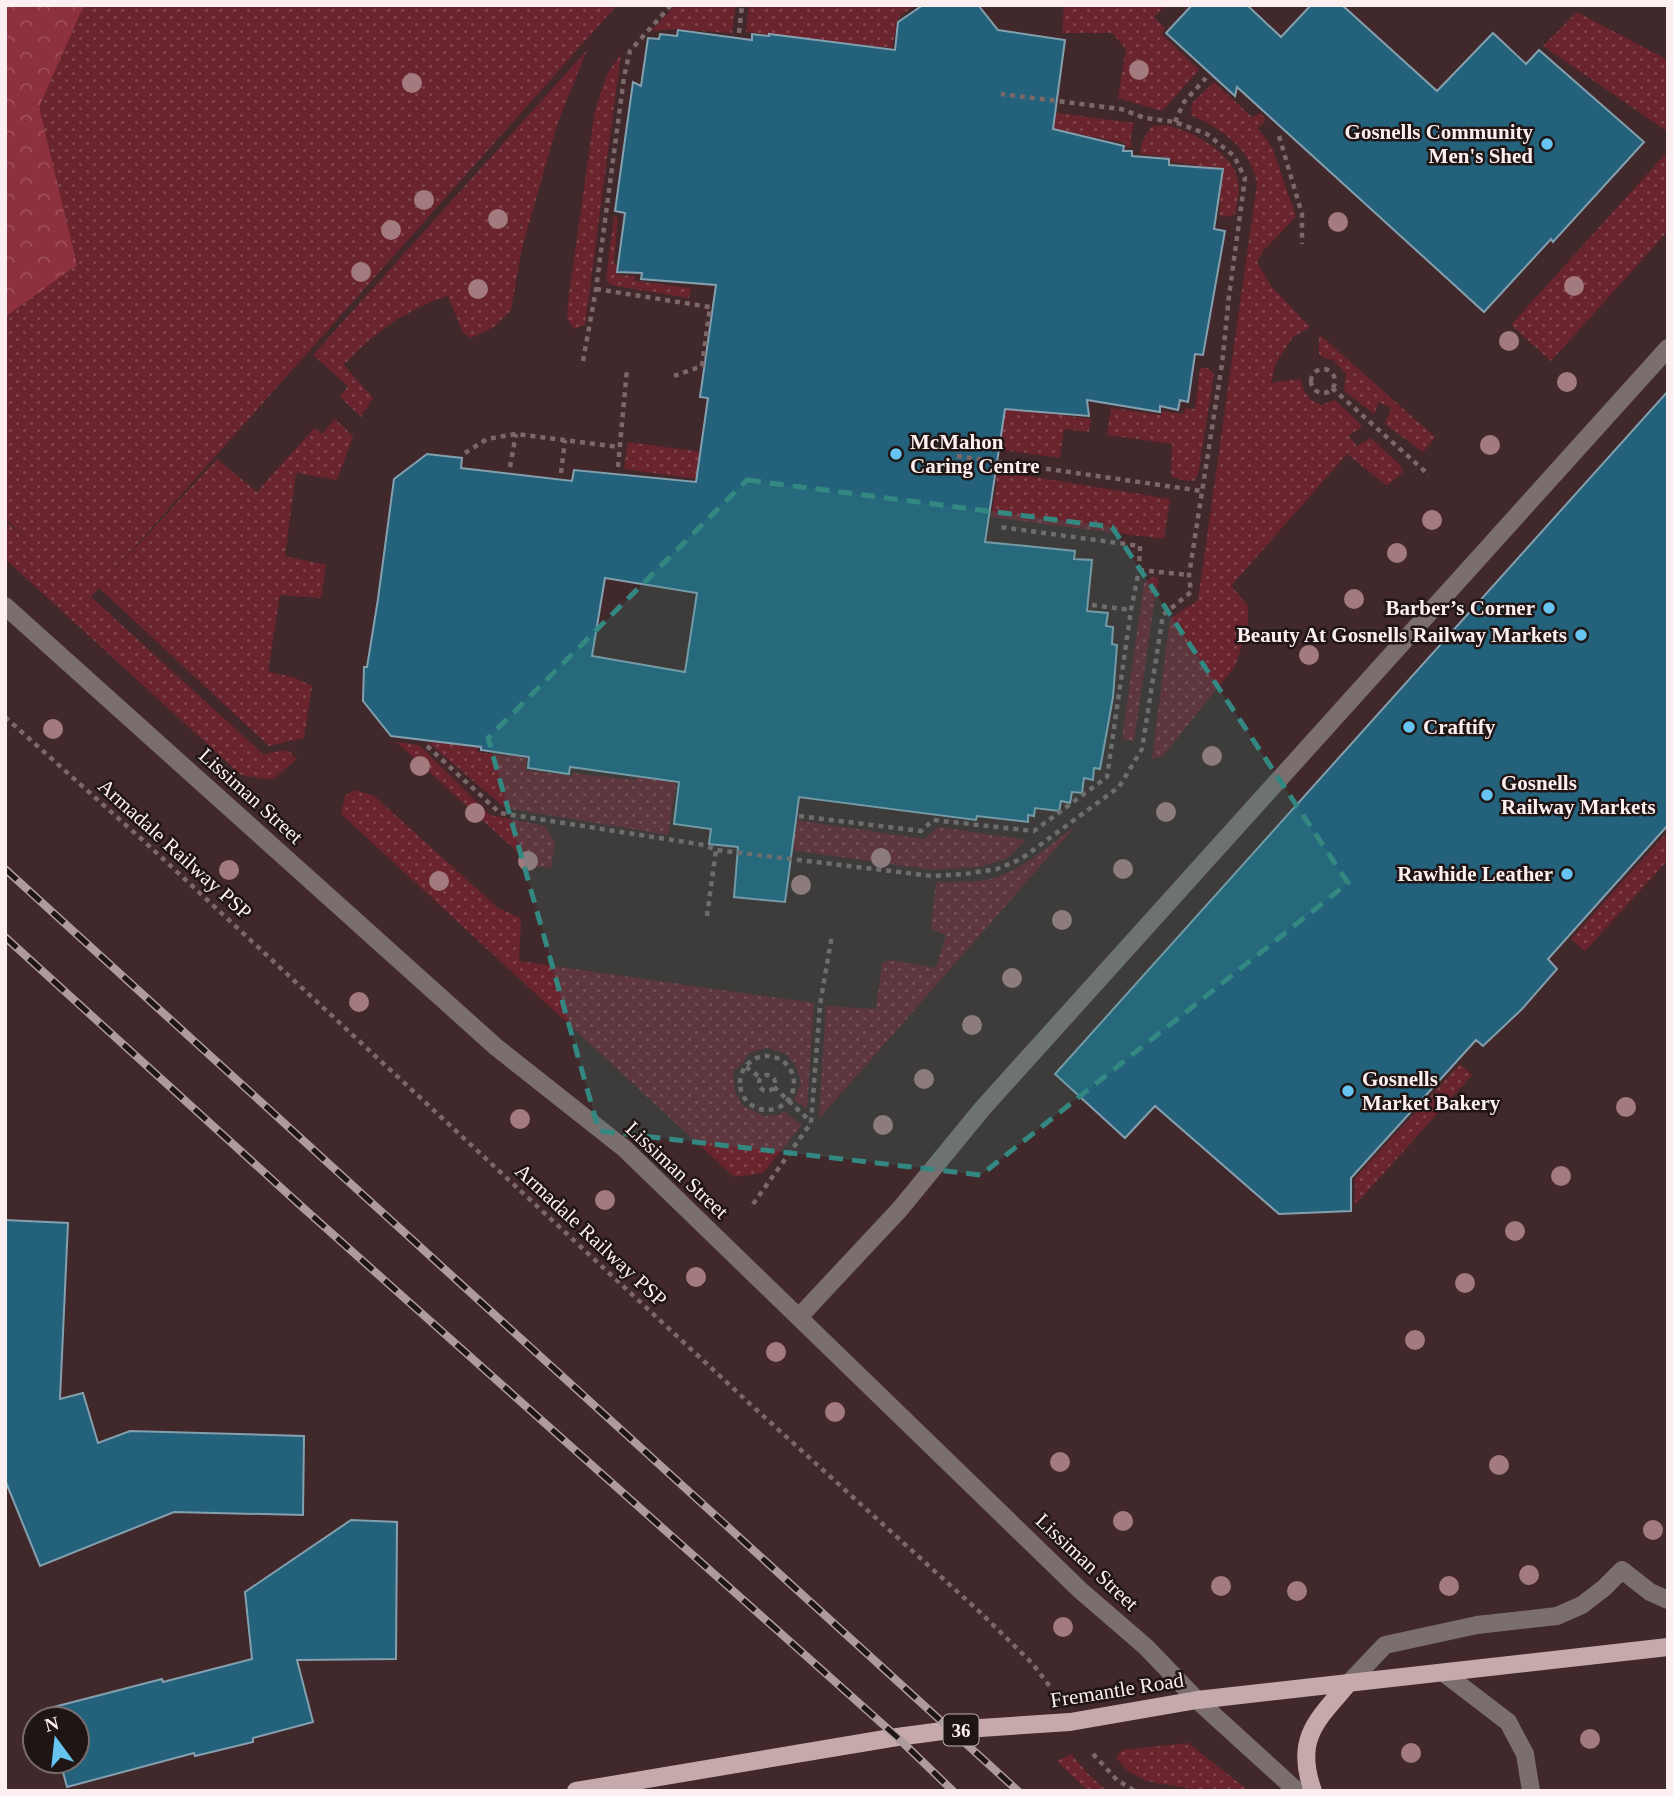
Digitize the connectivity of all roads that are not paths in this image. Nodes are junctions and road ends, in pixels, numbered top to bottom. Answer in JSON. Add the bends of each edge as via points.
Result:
{"nodes":[{"id":1,"x":1668,"y":348,"type":"edge"},
{"id":2,"x":5,"y":606,"type":"edge"},
{"id":3,"x":799,"y":1317,"type":"junction"},
{"id":4,"x":1668,"y":1600,"type":"edge"},
{"id":5,"x":1668,"y":1647,"type":"edge"},
{"id":6,"x":1444,"y":1673,"type":"junction"},
{"id":7,"x":1348,"y":1684,"type":"junction"},
{"id":8,"x":1197,"y":1700,"type":"junction"},
{"id":9,"x":576,"y":1791,"type":"edge"},
{"id":10,"x":1297,"y":1791,"type":"edge"},
{"id":11,"x":1313,"y":1791,"type":"edge"},
{"id":12,"x":1531,"y":1791,"type":"edge"}],
"edges":[{"from":1,"to":3,"type":"street"},
{"from":2,"to":3,"type":"street","name":"Lissiman Street","via":[[496,1047],[625,1149]]},
{"from":3,"to":8,"type":"street","name":"Lissiman Street"},
{"from":4,"to":7,"type":"street","via":[[1622,1570],[1582,1605],[1557,1616],[1477,1625],[1385,1645]]},
{"from":5,"to":6,"type":"main road","name":"Fremantle Road","number":"36"},
{"from":6,"to":7,"type":"main road","name":"Fremantle Road","number":"36"},
{"from":6,"to":12,"type":"street","via":[[1507,1722],[1525,1754]]},
{"from":7,"to":8,"type":"main road","name":"Fremantle Road","number":"36"},
{"from":7,"to":11,"type":"main road","via":[[1316,1721],[1306,1746]]},
{"from":8,"to":9,"type":"main road","name":"Fremantle Road","number":"36","via":[[1070,1722],[897,1737]]},
{"from":8,"to":10,"type":"street","name":"Lissiman Street"}]}
